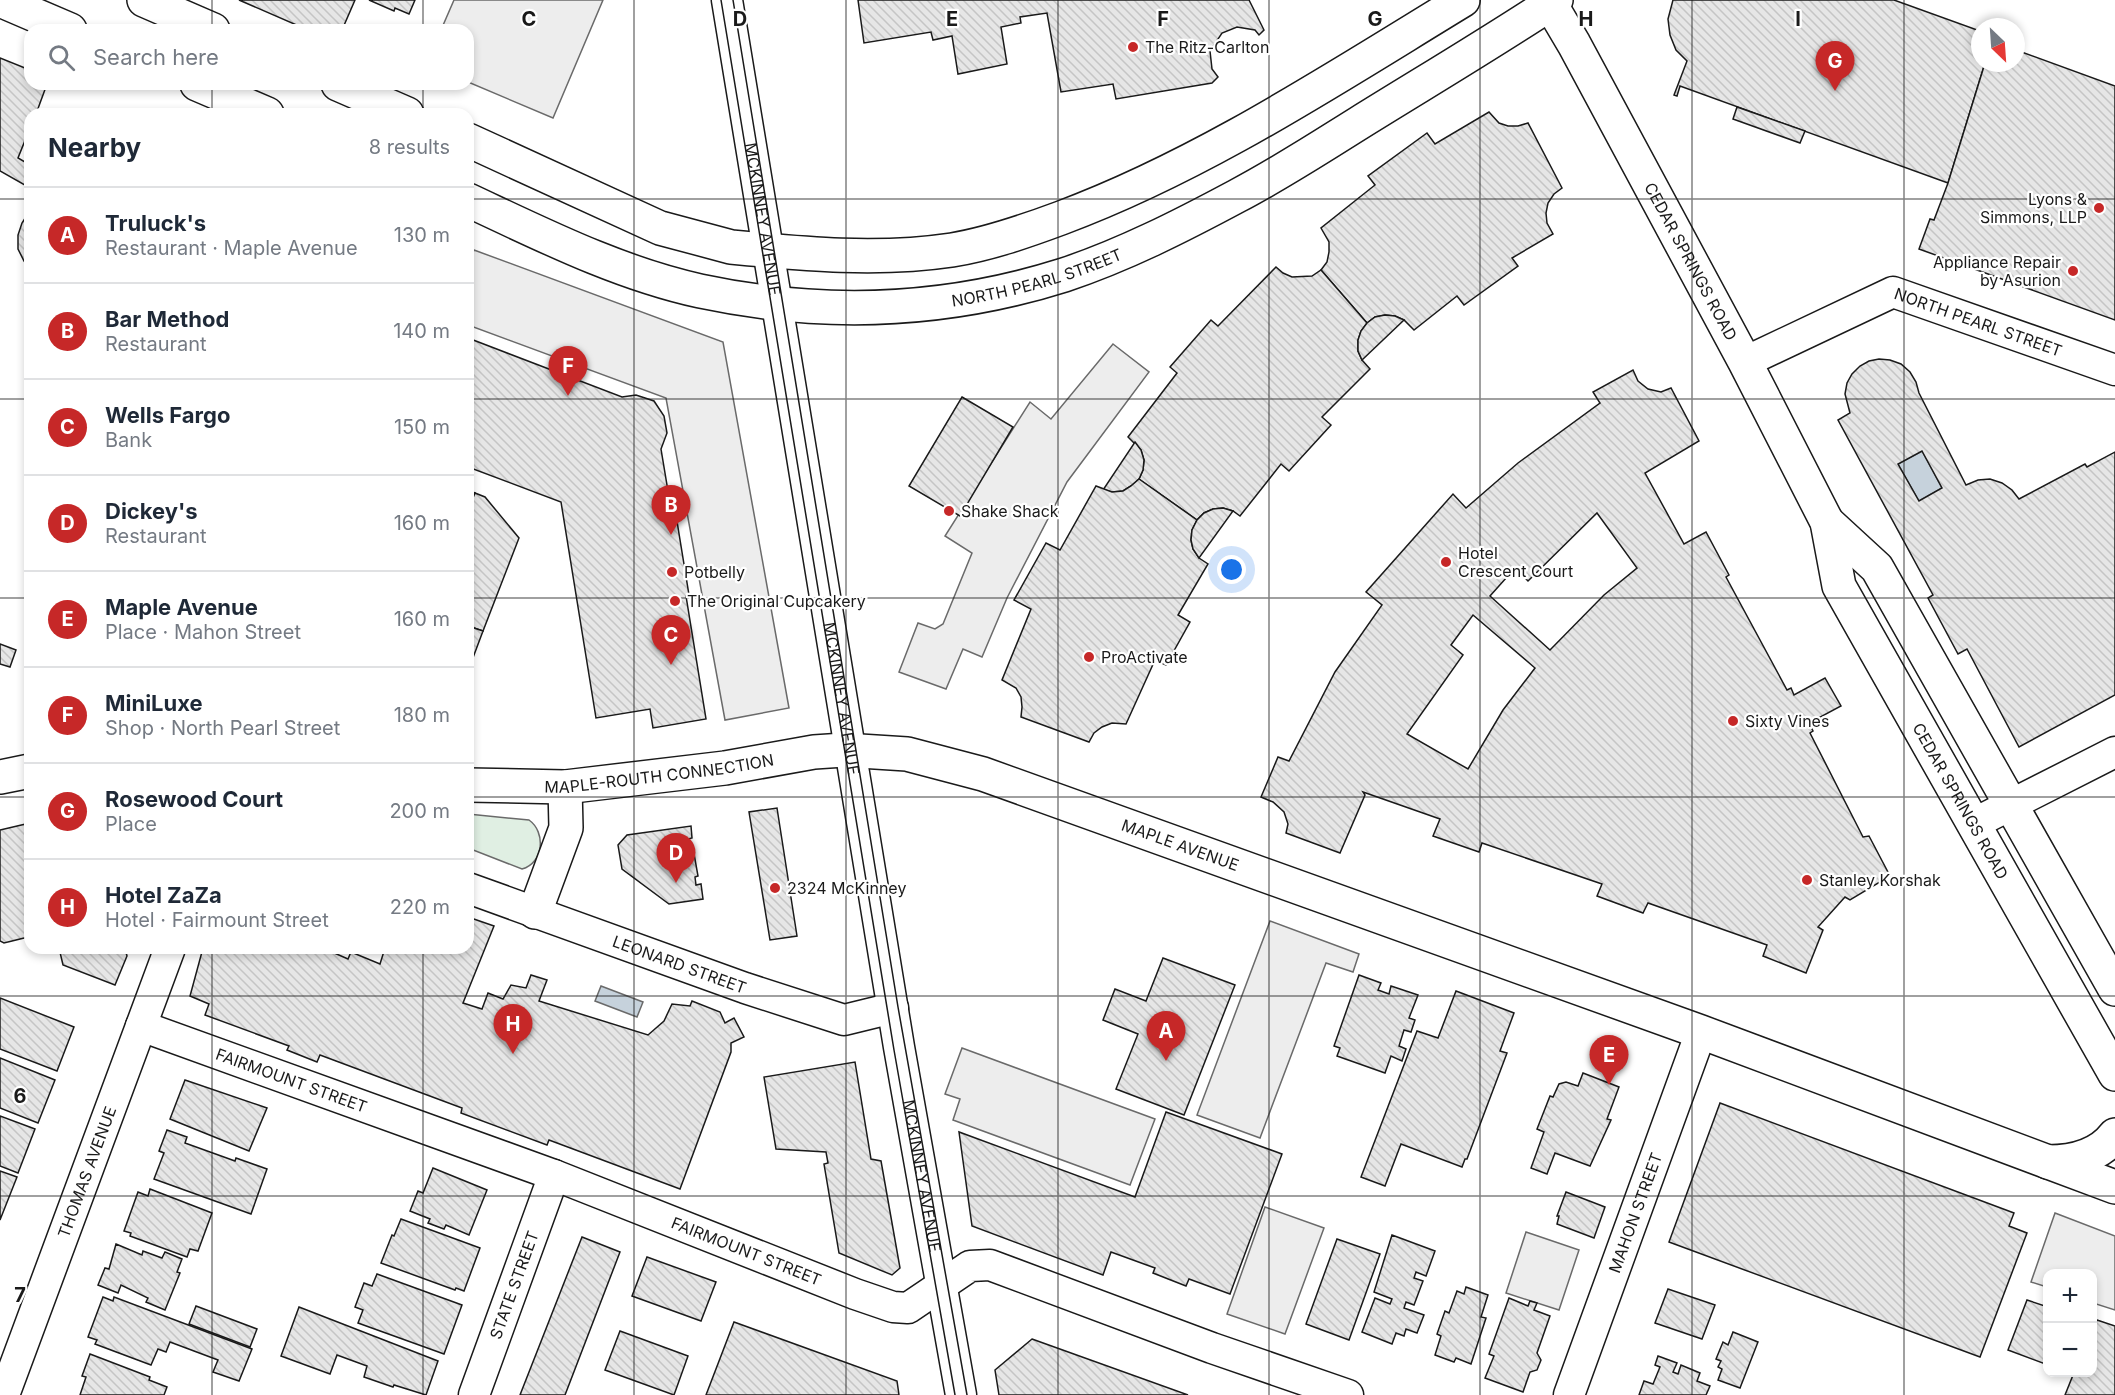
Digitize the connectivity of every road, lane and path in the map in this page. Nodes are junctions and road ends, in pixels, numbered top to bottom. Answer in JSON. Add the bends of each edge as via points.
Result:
{"nodes":[{"id":1,"x":0,"y":0,"type":"edge"},
{"id":2,"x":144,"y":0,"type":"edge"},
{"id":3,"x":727,"y":0,"type":"edge"},
{"id":4,"x":1463,"y":0,"type":"edge"},
{"id":5,"x":1552,"y":1,"type":"edge"},
{"id":6,"x":56,"y":24,"type":"edge"},
{"id":7,"x":199,"y":24,"type":"edge"},
{"id":8,"x":211,"y":90,"type":"edge"},
{"id":9,"x":352,"y":90,"type":"edge"},
{"id":10,"x":253,"y":108,"type":"edge"},
{"id":11,"x":393,"y":108,"type":"edge"},
{"id":12,"x":474,"y":145,"type":"edge"},
{"id":13,"x":474,"y":203,"type":"edge"},
{"id":14,"x":767,"y":250,"type":"junction"},
{"id":15,"x":776,"y":303,"type":"junction"},
{"id":16,"x":1745,"y":362,"type":"junction"},
{"id":17,"x":2115,"y":370,"type":"edge"},
{"id":18,"x":1827,"y":522,"type":"junction"},
{"id":19,"x":850,"y":750,"type":"junction"},
{"id":20,"x":2115,"y":752,"type":"edge"},
{"id":21,"x":24,"y":772,"type":"edge"},
{"id":22,"x":0,"y":777,"type":"edge"},
{"id":23,"x":474,"y":785,"type":"edge"},
{"id":24,"x":564,"y":787,"type":"junction"},
{"id":25,"x":2010,"y":804,"type":"junction"},
{"id":26,"x":1973,"y":824,"type":"junction"},
{"id":27,"x":2049,"y":873,"type":"junction"},
{"id":28,"x":474,"y":890,"type":"edge"},
{"id":29,"x":2012,"y":893,"type":"junction"},
{"id":30,"x":535,"y":912,"type":"junction"},
{"id":31,"x":168,"y":954,"type":"edge"},
{"id":32,"x":2115,"y":989,"type":"edge"},
{"id":33,"x":893,"y":1008,"type":"junction"},
{"id":34,"x":141,"y":1026,"type":"junction"},
{"id":35,"x":1701,"y":1032,"type":"junction"},
{"id":36,"x":2115,"y":1074,"type":"edge"},
{"id":37,"x":2115,"y":1135,"type":"edge"},
{"id":38,"x":2048,"y":1162,"type":"junction"},
{"id":39,"x":554,"y":1175,"type":"junction"},
{"id":40,"x":2115,"y":1187,"type":"edge"},
{"id":41,"x":940,"y":1286,"type":"junction"},
{"id":42,"x":4,"y":1395,"type":"edge"},
{"id":43,"x":474,"y":1395,"type":"edge"},
{"id":44,"x":961,"y":1395,"type":"edge"},
{"id":45,"x":1348,"y":1395,"type":"edge"},
{"id":46,"x":1569,"y":1395,"type":"edge"}],
"edges":[{"from":1,"to":6,"type":"main road"},
{"from":2,"to":7,"type":"main road"},
{"from":3,"to":14,"type":"street","name":"MCKINNEY AVENUE"},
{"from":4,"to":14,"type":"main road","via":[[1184,164],[1099,203],[1018,233],[953,250],[867,257]]},
{"from":5,"to":15,"type":"main road","name":"NORTH PEARL STREET","via":[[1248,190],[1108,258],[1015,289],[952,302],[888,308],[812,308]]},
{"from":5,"to":16,"type":"main road","name":"CEDAR SPRINGS ROAD"},
{"from":8,"to":10,"type":"main road"},
{"from":9,"to":11,"type":"main road"},
{"from":12,"to":14,"type":"main road","via":[[660,228],[730,247]]},
{"from":13,"to":15,"type":"main road","name":"NORTH PEARL STREET","via":[[589,257],[700,291]]},
{"from":14,"to":15,"type":"street","name":"MCKINNEY AVENUE"},
{"from":15,"to":19,"type":"street","name":"MCKINNEY AVENUE"},
{"from":16,"to":17,"type":"street","name":"NORTH PEARL STREET","via":[[1893,292]]},
{"from":16,"to":18,"type":"main road","name":"CEDAR SPRINGS ROAD"},
{"from":18,"to":25,"type":"main road","name":"CEDAR SPRINGS ROAD","via":[[1877,568]]},
{"from":18,"to":26,"type":"main road","name":"CEDAR SPRINGS ROAD","via":[[1839,586]]},
{"from":19,"to":24,"type":"main road","name":"MAPLE-ROUTH CONNECTION"},
{"from":19,"to":33,"type":"street","name":"MCKINNEY AVENUE"},
{"from":19,"to":35,"type":"main road","name":"MAPLE AVENUE","via":[[907,754],[983,774]]},
{"from":20,"to":25,"type":"street"},
{"from":21,"to":22,"type":"main road"},
{"from":23,"to":24,"type":"main road","name":"MAPLE-ROUTH CONNECTION"},
{"from":24,"to":30,"type":"main road","via":[[566,828]]},
{"from":25,"to":26,"type":"street"},
{"from":25,"to":27,"type":"main road","name":"CEDAR SPRINGS ROAD"},
{"from":26,"to":29,"type":"main road","name":"CEDAR SPRINGS ROAD"},
{"from":27,"to":29,"type":"main road"},
{"from":27,"to":32,"type":"main road","name":"CEDAR SPRINGS ROAD"},
{"from":28,"to":30,"type":"street","name":"LEONARD STREET"},
{"from":29,"to":36,"type":"main road","name":"CEDAR SPRINGS ROAD"},
{"from":30,"to":33,"type":"street","name":"LEONARD STREET","via":[[844,1020]]},
{"from":31,"to":34,"type":"street","name":"THOMAS AVENUE"},
{"from":33,"to":41,"type":"street","name":"MCKINNEY AVENUE"},
{"from":34,"to":39,"type":"street","name":"FAIRMOUNT STREET"},
{"from":34,"to":42,"type":"street","name":"THOMAS AVENUE"},
{"from":35,"to":38,"type":"main road","name":"MAPLE AVENUE"},
{"from":35,"to":46,"type":"street","name":"MAHON STREET"},
{"from":37,"to":38,"type":"main road","via":[[2085,1157]]},
{"from":38,"to":40,"type":"main road","name":"MAPLE AVENUE"},
{"from":39,"to":41,"type":"street","name":"FAIRMOUNT STREET","via":[[893,1307],[908,1308]]},
{"from":39,"to":43,"type":"street","name":"STATE STREET"},
{"from":41,"to":44,"type":"street","name":"MCKINNEY AVENUE"},
{"from":41,"to":45,"type":"street","name":"FAIRMOUNT STREET","via":[[970,1266],[990,1265]]}]}
